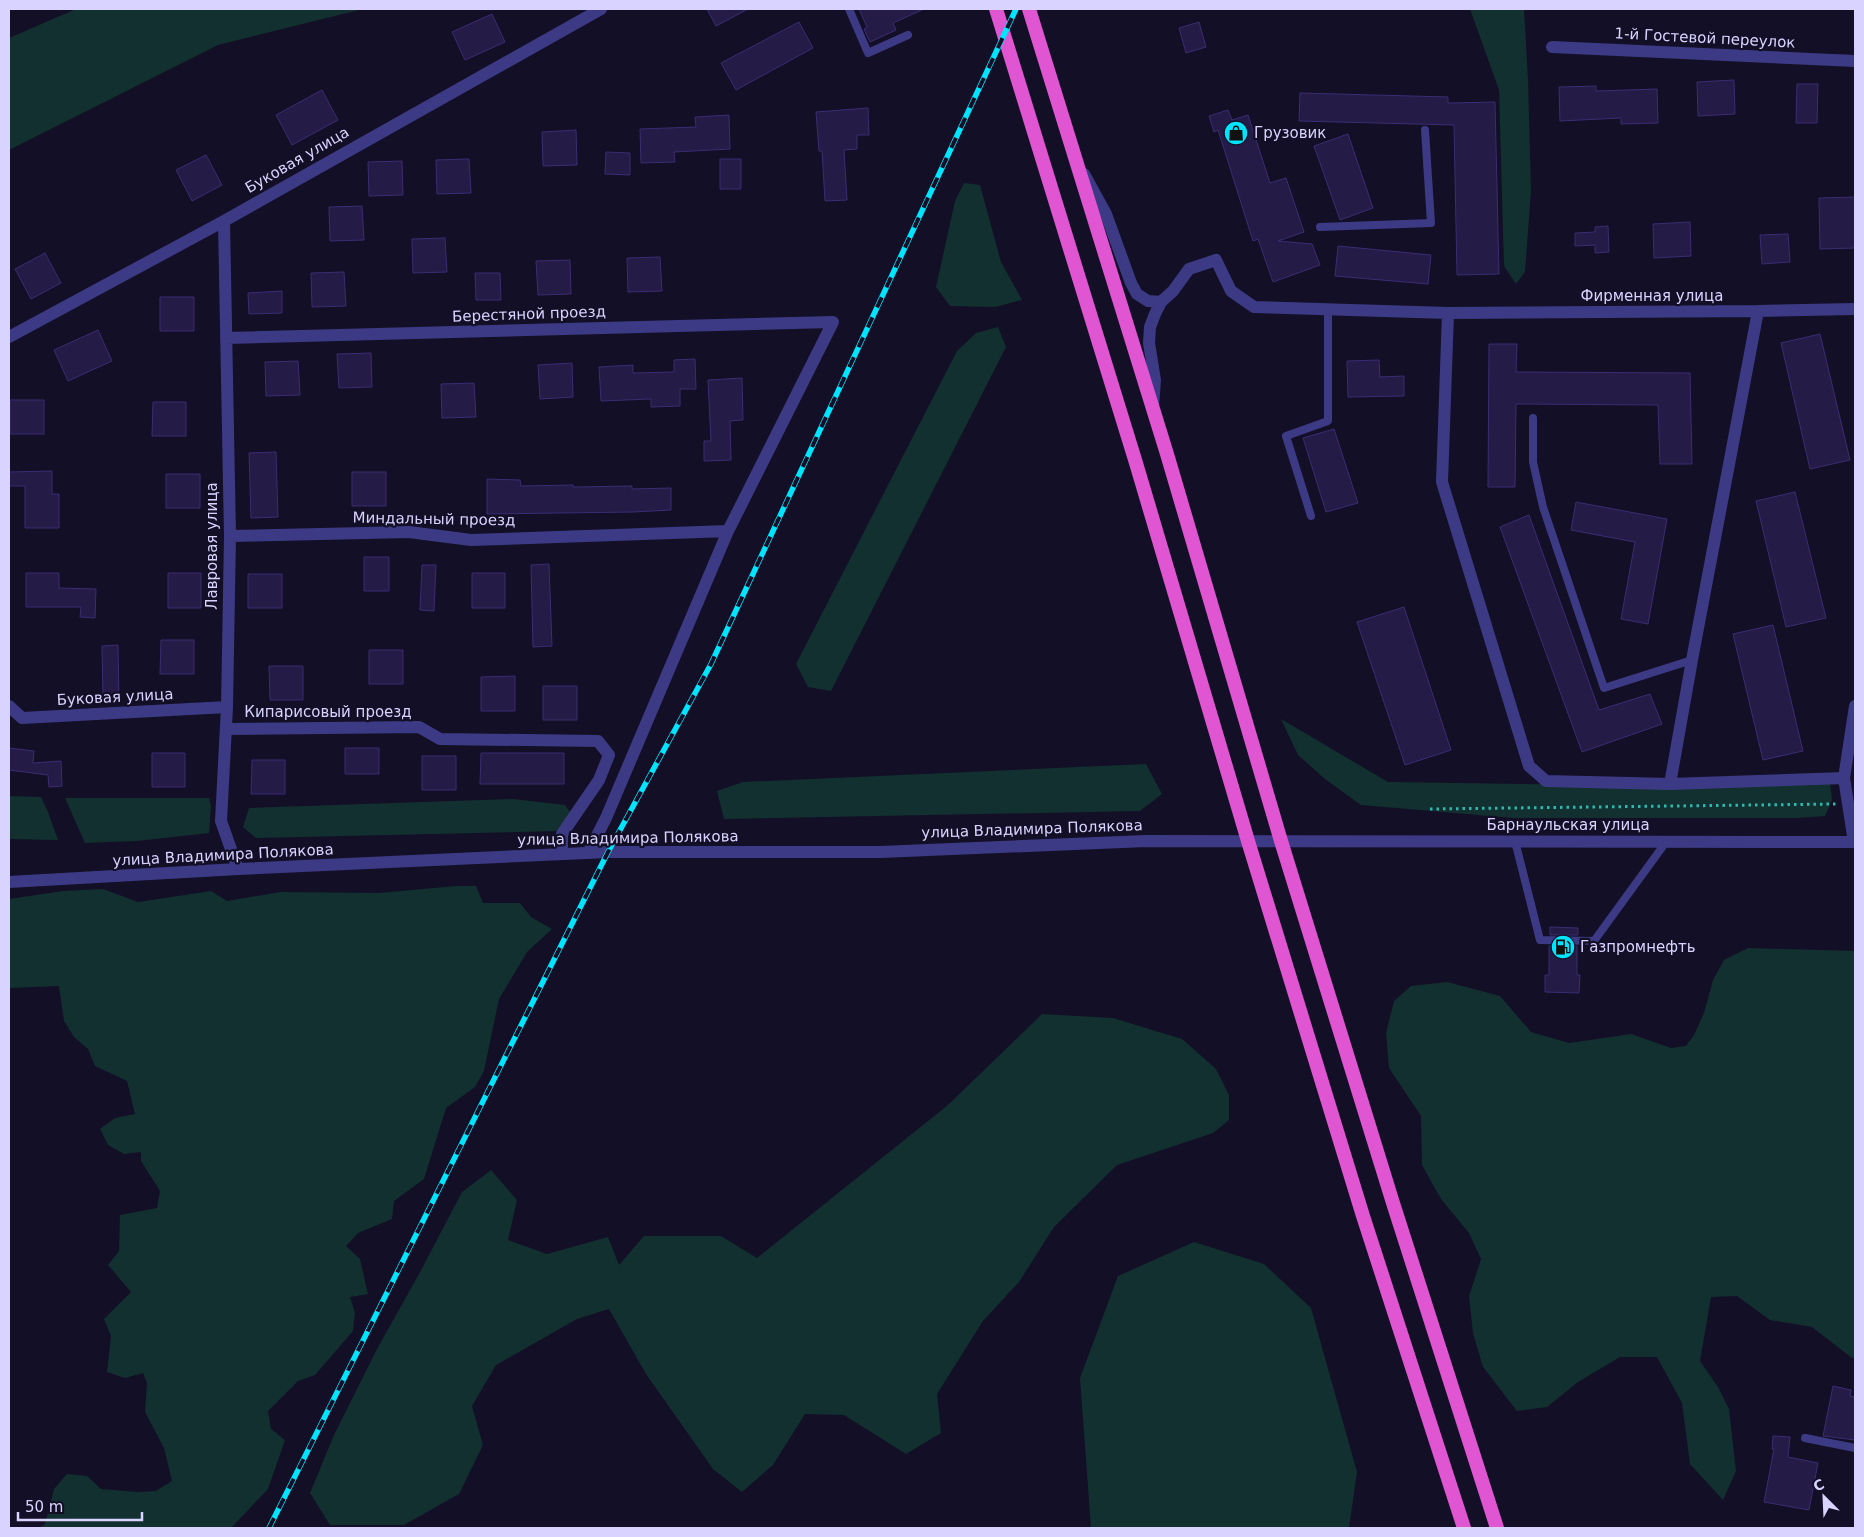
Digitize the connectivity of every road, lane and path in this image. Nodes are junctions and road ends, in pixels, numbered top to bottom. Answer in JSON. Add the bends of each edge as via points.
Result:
{"nodes":[{"id":1,"x":601,"y":9,"type":"edge"},
{"id":2,"x":849,"y":9,"type":"edge"},
{"id":3,"x":996,"y":9,"type":"edge"},
{"id":4,"x":1029,"y":9,"type":"edge"},
{"id":5,"x":908,"y":36,"type":"dead end"},
{"id":6,"x":1552,"y":47,"type":"dead end"},
{"id":7,"x":1855,"y":61,"type":"edge"},
{"id":8,"x":1425,"y":130,"type":"dead end"},
{"id":9,"x":1076,"y":161,"type":"junction"},
{"id":10,"x":224,"y":221,"type":"junction"},
{"id":11,"x":1320,"y":227,"type":"dead end"},
{"id":12,"x":1161,"y":302,"type":"junction"},
{"id":13,"x":1855,"y":309,"type":"edge"},
{"id":14,"x":1328,"y":310,"type":"junction"},
{"id":15,"x":1758,"y":311,"type":"junction"},
{"id":16,"x":1448,"y":313,"type":"junction"},
{"id":17,"x":9,"y":337,"type":"edge"},
{"id":18,"x":226,"y":338,"type":"junction"},
{"id":19,"x":1153,"y":411,"type":"junction"},
{"id":20,"x":1533,"y":418,"type":"dead end"},
{"id":21,"x":1311,"y":516,"type":"dead end"},
{"id":22,"x":728,"y":531,"type":"junction"},
{"id":23,"x":230,"y":536,"type":"junction"},
{"id":24,"x":1692,"y":660,"type":"junction"},
{"id":25,"x":9,"y":706,"type":"edge"},
{"id":26,"x":1855,"y":706,"type":"edge"},
{"id":27,"x":227,"y":707,"type":"junction"},
{"id":28,"x":226,"y":728,"type":"junction"},
{"id":29,"x":1844,"y":778,"type":"junction"},
{"id":30,"x":1670,"y":784,"type":"junction"},
{"id":31,"x":1846,"y":791,"type":"junction"},
{"id":32,"x":1430,"y":808,"type":"dead end"},
{"id":33,"x":1248,"y":841,"type":"junction"},
{"id":34,"x":1281,"y":841,"type":"junction"},
{"id":35,"x":1514,"y":841,"type":"junction"},
{"id":36,"x":1666,"y":842,"type":"junction"},
{"id":37,"x":1855,"y":842,"type":"edge"},
{"id":38,"x":588,"y":853,"type":"junction"},
{"id":39,"x":562,"y":854,"type":"junction"},
{"id":40,"x":238,"y":869,"type":"junction"},
{"id":41,"x":9,"y":882,"type":"edge"},
{"id":42,"x":1805,"y":1438,"type":"dead end"},
{"id":43,"x":1855,"y":1448,"type":"edge"},
{"id":44,"x":1464,"y":1528,"type":"edge"},
{"id":45,"x":1497,"y":1528,"type":"edge"}],
"edges":[{"from":1,"to":10,"type":"street","name":"Буковая улица"},
{"from":2,"to":5,"type":"lane","via":[[868,53]]},
{"from":3,"to":33,"type":"highway","via":[[1139,472]]},
{"from":4,"to":9,"type":"highway"},
{"from":6,"to":7,"type":"street","name":"1-й Гостевой переулок"},
{"from":8,"to":11,"type":"lane","via":[[1430,223]]},
{"from":9,"to":12,"type":"street","via":[[1106,214],[1137,294]]},
{"from":9,"to":19,"type":"highway"},
{"from":10,"to":17,"type":"street","name":"Буковая улица"},
{"from":10,"to":18,"type":"street","name":"Лавровая улица"},
{"from":12,"to":14,"type":"street","name":"Фирменная улица","via":[[1188,269],[1216,260],[1231,290],[1254,307]]},
{"from":12,"to":19,"type":"street","via":[[1150,327],[1149,344],[1156,380]]},
{"from":13,"to":15,"type":"street","name":"Фирменная улица"},
{"from":14,"to":16,"type":"street","name":"Фирменная улица"},
{"from":14,"to":21,"type":"lane","via":[[1328,422],[1286,436]]},
{"from":15,"to":16,"type":"street","name":"Фирменная улица"},
{"from":15,"to":24,"type":"street"},
{"from":16,"to":30,"type":"street","via":[[1442,482],[1529,766],[1546,781]]},
{"from":18,"to":22,"type":"street","name":"Берестяной проезд","via":[[832,322]]},
{"from":18,"to":23,"type":"street","name":"Лавровая улица"},
{"from":19,"to":34,"type":"highway"},
{"from":20,"to":24,"type":"lane","via":[[1533,462],[1544,507],[1604,688]]},
{"from":22,"to":23,"type":"street","name":"Миндальный проезд","via":[[471,540],[409,532]]},
{"from":22,"to":38,"type":"street","via":[[606,818]]},
{"from":23,"to":27,"type":"street","name":"Лавровая улица"},
{"from":24,"to":30,"type":"street"},
{"from":25,"to":27,"type":"street","name":"Буковая улица","via":[[22,718]]},
{"from":26,"to":29,"type":"street"},
{"from":27,"to":28,"type":"street","name":"Лавровая улица"},
{"from":28,"to":39,"type":"street","name":"Кипарисовый проезд","via":[[419,727],[440,739],[598,741],[609,755],[599,780],[562,834]]},
{"from":28,"to":40,"type":"street","name":"Лавровая улица","via":[[221,821]]},
{"from":29,"to":30,"type":"street"},
{"from":29,"to":31,"type":"street"},
{"from":31,"to":32,"type":"path","via":[[1836,804]]},
{"from":31,"to":37,"type":"street"},
{"from":33,"to":34,"type":"street","name":"Барнаульская улица"},
{"from":33,"to":38,"type":"street","name":"улица Владимира Полякова","via":[[1146,841],[880,852]]},
{"from":33,"to":44,"type":"highway","via":[[1363,1216]]},
{"from":34,"to":35,"type":"street","name":"Барнаульская улица"},
{"from":34,"to":45,"type":"highway"},
{"from":35,"to":36,"type":"street","name":"Барнаульская улица"},
{"from":35,"to":36,"type":"lane","via":[[1540,940],[1585,941],[1594,941]]},
{"from":36,"to":37,"type":"street","name":"Барнаульская улица"},
{"from":38,"to":39,"type":"street","name":"улица Владимира Полякова"},
{"from":39,"to":40,"type":"street","name":"улица Владимира Полякова"},
{"from":40,"to":41,"type":"street","name":"улица Владимира Полякова"},
{"from":42,"to":43,"type":"lane"}]}
